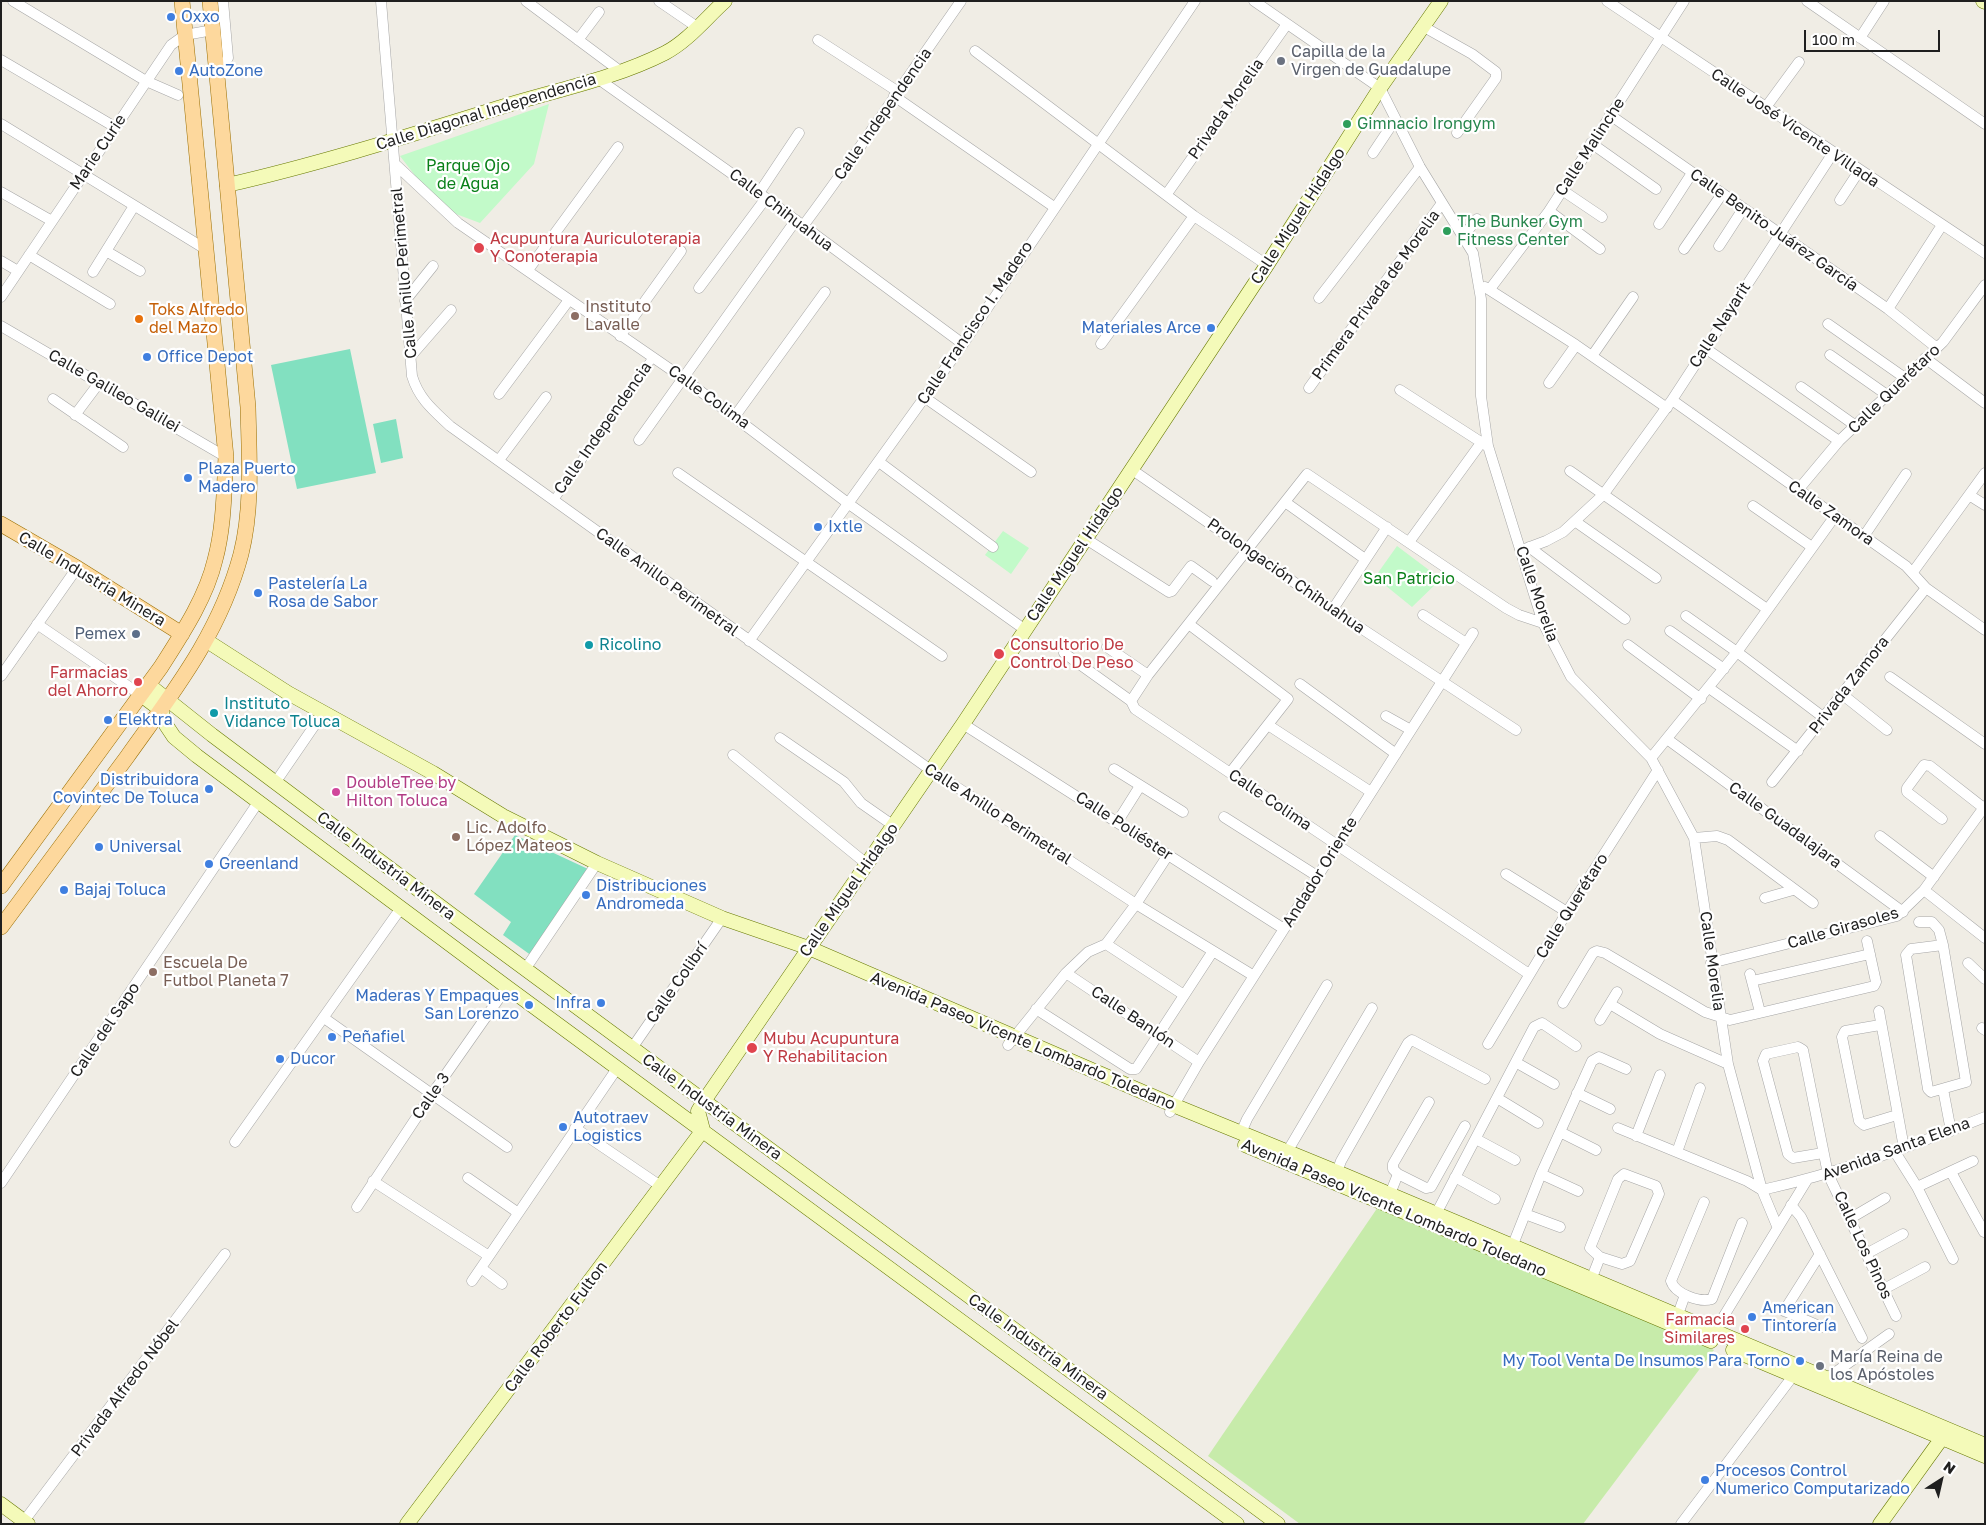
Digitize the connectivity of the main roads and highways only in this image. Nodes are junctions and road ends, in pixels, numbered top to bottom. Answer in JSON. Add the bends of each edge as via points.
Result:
{"nodes":[{"id":1,"x":182,"y":1,"type":"edge"},
{"id":2,"x":210,"y":1,"type":"edge"},
{"id":3,"x":725,"y":1,"type":"edge"},
{"id":4,"x":1441,"y":1,"type":"edge"},
{"id":5,"x":227,"y":185,"type":"junction"},
{"id":6,"x":1,"y":524,"type":"edge"},
{"id":7,"x":182,"y":634,"type":"junction"},
{"id":8,"x":206,"y":642,"type":"junction"},
{"id":9,"x":145,"y":690,"type":"junction"},
{"id":10,"x":165,"y":705,"type":"junction"},
{"id":11,"x":212,"y":736,"type":"junction"},
{"id":12,"x":197,"y":756,"type":"junction"},
{"id":13,"x":1,"y":886,"type":"edge"},
{"id":14,"x":460,"y":921,"type":"junction"},
{"id":15,"x":1,"y":928,"type":"edge"},
{"id":16,"x":447,"y":940,"type":"junction"},
{"id":17,"x":809,"y":948,"type":"junction"},
{"id":18,"x":704,"y":1101,"type":"junction"},
{"id":19,"x":1172,"y":1109,"type":"junction"},
{"id":20,"x":703,"y":1130,"type":"junction"},
{"id":21,"x":1387,"y":1199,"type":"junction"},
{"id":22,"x":1711,"y":1336,"type":"junction"},
{"id":23,"x":1945,"y":1434,"type":"junction"},
{"id":24,"x":1985,"y":1445,"type":"edge"},
{"id":25,"x":1985,"y":1456,"type":"edge"},
{"id":26,"x":1,"y":1504,"type":"edge"},
{"id":27,"x":25,"y":1523,"type":"edge"},
{"id":28,"x":407,"y":1524,"type":"edge"},
{"id":29,"x":1237,"y":1524,"type":"edge"},
{"id":30,"x":1278,"y":1524,"type":"edge"},
{"id":31,"x":1880,"y":1524,"type":"edge"}],
"edges":[{"from":1,"to":7,"type":"main road","via":[[226,457],[216,560]]},
{"from":2,"to":5,"type":"main road"},
{"from":3,"to":5,"type":"main road","name":"Calle Diagonal Independencia","via":[[666,53],[620,71],[288,171]]},
{"from":4,"to":17,"type":"main road","name":"Calle Miguel Hidalgo","via":[[1380,88],[1267,265],[932,771]]},
{"from":5,"to":8,"type":"main road","via":[[248,406],[250,461],[241,552]]},
{"from":6,"to":7,"type":"main road","name":"Calle Industria Minera"},
{"from":7,"to":9,"type":"main road"},
{"from":8,"to":10,"type":"main road"},
{"from":8,"to":17,"type":"main road","name":"Avenida Paseo Vicente Lombardo Toledano","via":[[503,816],[596,863],[722,918]]},
{"from":9,"to":10,"type":"main road","name":"Calle Industria Minera"},
{"from":9,"to":13,"type":"main road"},
{"from":10,"to":11,"type":"main road","name":"Calle Industria Minera"},
{"from":10,"to":12,"type":"main road","name":"Calle Industria Minera","via":[[166,725],[174,738]]},
{"from":10,"to":15,"type":"main road"},
{"from":11,"to":12,"type":"main road","via":[[199,744]]},
{"from":11,"to":14,"type":"main road","name":"Calle Industria Minera"},
{"from":12,"to":16,"type":"main road","name":"Calle Industria Minera"},
{"from":14,"to":16,"type":"main road"},
{"from":14,"to":18,"type":"main road","name":"Calle Industria Minera"},
{"from":16,"to":20,"type":"main road","name":"Calle Industria Minera"},
{"from":17,"to":18,"type":"main road","name":"Calle Miguel Hidalgo"},
{"from":17,"to":19,"type":"main road","name":"Avenida Paseo Vicente Lombardo Toledano","via":[[1011,1041]]},
{"from":18,"to":20,"type":"main road","name":"Calle Miguel Hidalgo","via":[[698,1111]]},
{"from":18,"to":30,"type":"main road","name":"Calle Industria Minera"},
{"from":19,"to":21,"type":"main road","name":"Avenida Paseo Vicente Lombardo Toledano"},
{"from":19,"to":21,"type":"main road","name":"Avenida Paseo Vicente Lombardo Toledano","via":[[1337,1172]]},
{"from":20,"to":28,"type":"main road","name":"Calle Roberto Fulton"},
{"from":20,"to":29,"type":"main road","name":"Calle Industria Minera"},
{"from":21,"to":22,"type":"main road","name":"Avenida Paseo Vicente Lombardo Toledano"},
{"from":21,"to":22,"type":"main road","name":"Avenida Paseo Vicente Lombardo Toledano","via":[[1436,1214],[1512,1246],[1677,1317]]},
{"from":22,"to":23,"type":"main road","name":"Avenida Paseo Vicente Lombardo Toledano","via":[[1826,1379]]},
{"from":22,"to":23,"type":"main road","name":"Avenida Paseo Vicente Lombardo Toledano","via":[[1793,1376]]},
{"from":23,"to":24,"type":"main road","name":"Avenida Paseo Vicente Lombardo Toledano"},
{"from":23,"to":25,"type":"main road","name":"Avenida Paseo Vicente Lombardo Toledano"},
{"from":23,"to":31,"type":"main road"},
{"from":26,"to":27,"type":"main road"}]}
